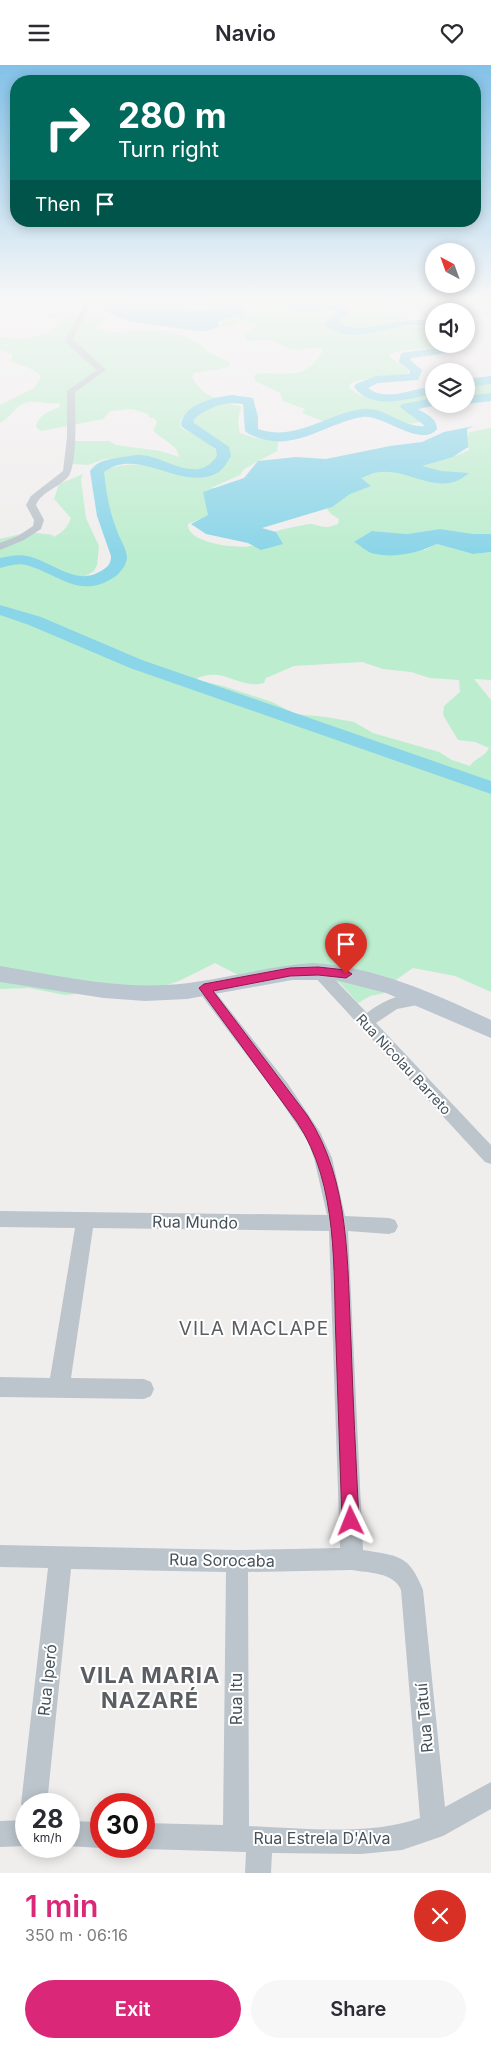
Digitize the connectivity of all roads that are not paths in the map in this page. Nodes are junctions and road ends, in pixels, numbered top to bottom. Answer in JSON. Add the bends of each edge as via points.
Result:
{"nodes":[{"id":1,"x":80,"y":384,"type":"edge"},
{"id":2,"x":0,"y":547,"type":"edge"},
{"id":3,"x":318,"y":971,"type":"junction"},
{"id":4,"x":0,"y":974,"type":"edge"},
{"id":5,"x":204,"y":988,"type":"junction"},
{"id":6,"x":422,"y":999,"type":"junction"},
{"id":7,"x":367,"y":1023,"type":"junction"},
{"id":8,"x":491,"y":1030,"type":"edge"},
{"id":9,"x":491,"y":1157,"type":"edge"},
{"id":10,"x":0,"y":1219,"type":"edge"},
{"id":11,"x":85,"y":1220,"type":"junction"},
{"id":12,"x":338,"y":1223,"type":"junction"},
{"id":13,"x":389,"y":1225,"type":"dead end"},
{"id":14,"x":0,"y":1387,"type":"edge"},
{"id":15,"x":60,"y":1387,"type":"junction"},
{"id":16,"x":144,"y":1389,"type":"dead end"},
{"id":17,"x":0,"y":1556,"type":"edge"},
{"id":18,"x":61,"y":1557,"type":"junction"},
{"id":19,"x":352,"y":1559,"type":"junction"},
{"id":20,"x":236,"y":1561,"type":"junction"},
{"id":21,"x":414,"y":1609,"type":"joint"},
{"id":22,"x":35,"y":1793,"type":"edge"},
{"id":23,"x":491,"y":1795,"type":"edge"},
{"id":24,"x":434,"y":1827,"type":"junction"},
{"id":25,"x":0,"y":1833,"type":"edge"},
{"id":26,"x":15,"y":1833,"type":"edge"},
{"id":27,"x":155,"y":1836,"type":"edge"},
{"id":28,"x":247,"y":1839,"type":"junction"},
{"id":29,"x":258,"y":1873,"type":"edge"}],
"edges":[{"from":1,"to":2,"type":"street","via":[[70,394],[71,437],[67,471],[34,498],[31,505],[39,520],[38,527]]},
{"from":3,"to":5,"type":"street","via":[[263,976]]},
{"from":3,"to":6,"type":"street","via":[[356,976]]},
{"from":3,"to":7,"type":"street","name":"Rua Nicolau Barreto"},
{"from":4,"to":5,"type":"street","via":[[139,993]]},
{"from":5,"to":12,"type":"street","via":[[282,1089],[314,1137],[323,1158]]},
{"from":6,"to":7,"type":"street","via":[[386,1006]]},
{"from":6,"to":8,"type":"street"},
{"from":7,"to":9,"type":"street","name":"Rua Nicolau Barreto"},
{"from":10,"to":11,"type":"street","name":"Rua Mundo"},
{"from":11,"to":12,"type":"street","name":"Rua Mundo"},
{"from":11,"to":15,"type":"street"},
{"from":12,"to":13,"type":"street","name":"Rua Mundo"},
{"from":12,"to":19,"type":"street"},
{"from":14,"to":15,"type":"street"},
{"from":15,"to":16,"type":"street"},
{"from":17,"to":18,"type":"street","name":"Rua Sorocaba"},
{"from":18,"to":20,"type":"street","name":"Rua Sorocaba"},
{"from":18,"to":22,"type":"street","name":"Rua Iperó"},
{"from":19,"to":20,"type":"street","name":"Rua Sorocaba"},
{"from":19,"to":21,"type":"street","name":"Rua Sorocaba","via":[[392,1566],[401,1571],[408,1577]]},
{"from":20,"to":28,"type":"street","name":"Rua Itu"},
{"from":21,"to":24,"type":"street","name":"Rua Tatuí"},
{"from":23,"to":24,"type":"street","name":"Rua Estrela D'Alva"},
{"from":24,"to":28,"type":"street","name":"Rua Estrela D'Alva","via":[[400,1837],[359,1841]]},
{"from":25,"to":26,"type":"street"},
{"from":27,"to":28,"type":"street","name":"Rua Estrela D'Alva"},
{"from":28,"to":29,"type":"street","name":"Rua Itu"}]}
